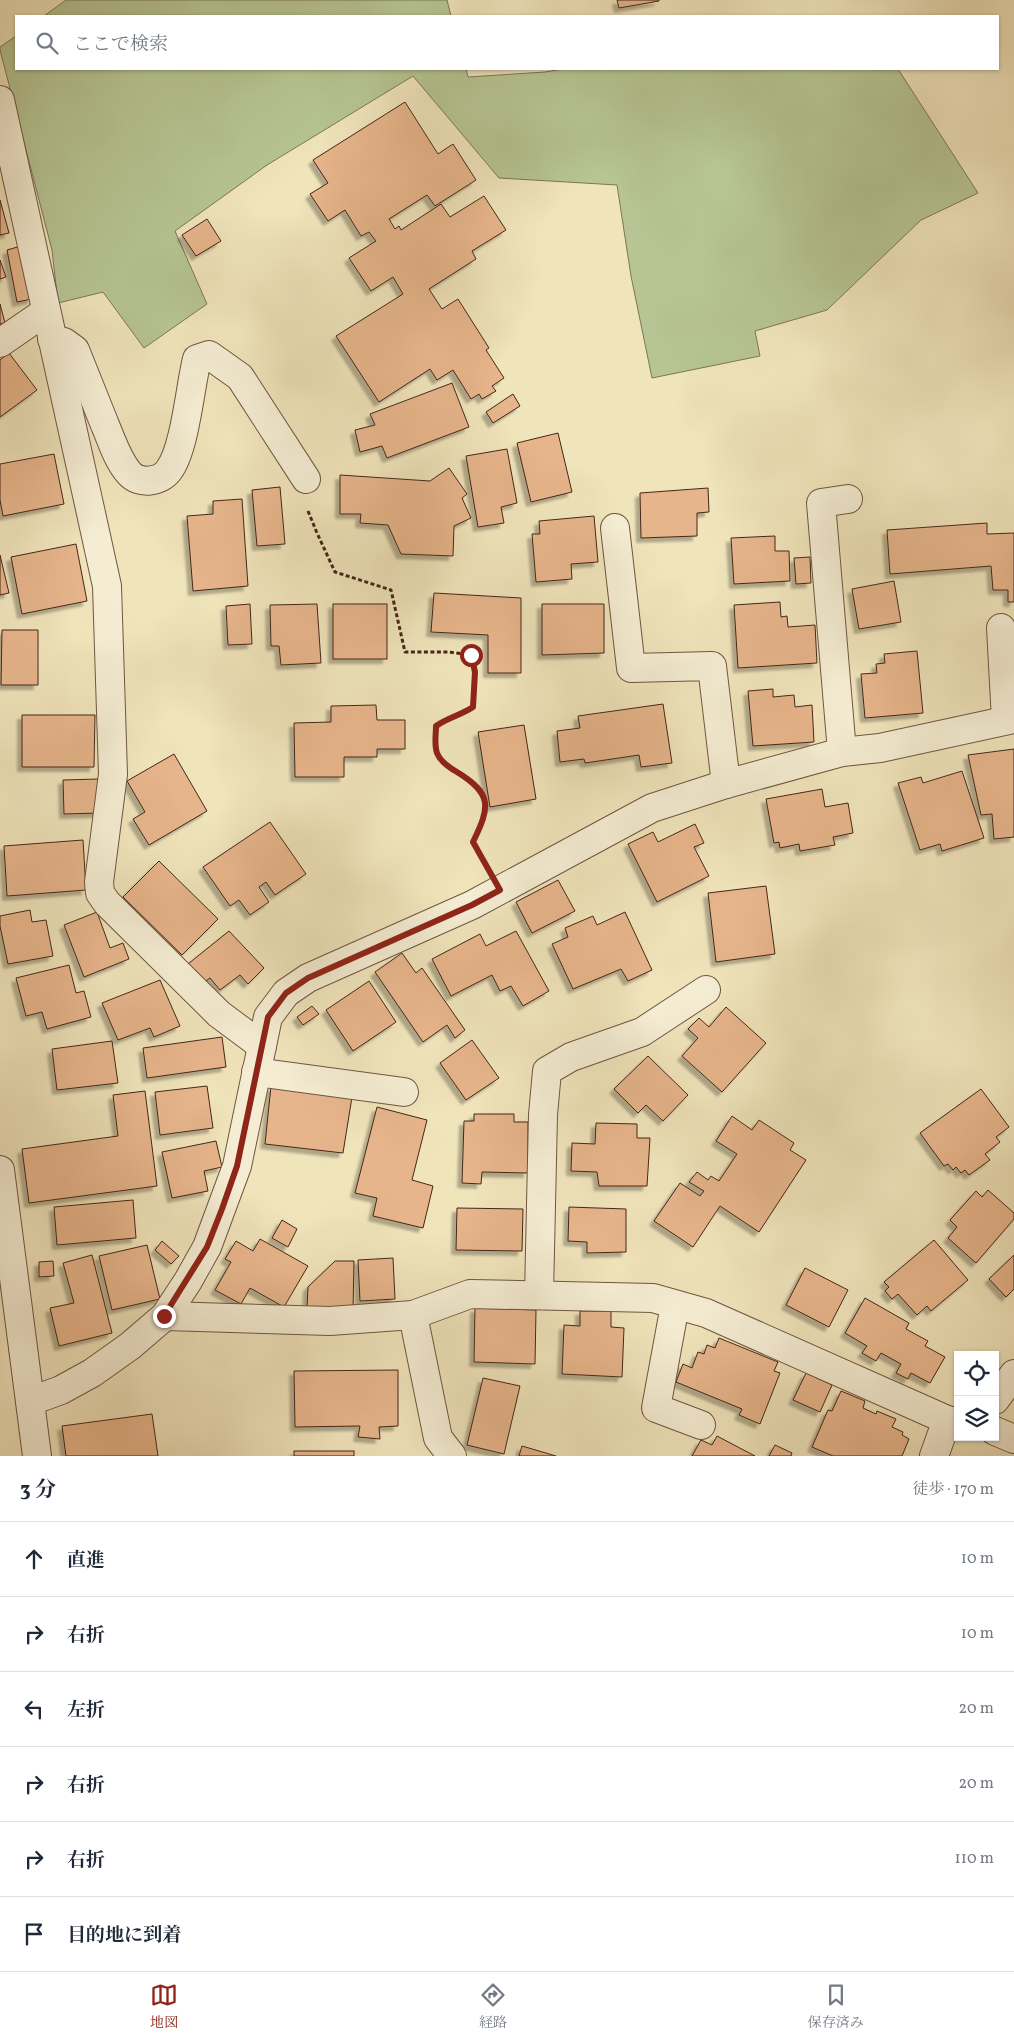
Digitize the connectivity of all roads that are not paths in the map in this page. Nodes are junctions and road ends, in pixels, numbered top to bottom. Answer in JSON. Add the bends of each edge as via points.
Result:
{"nodes":[{"id":1,"x":0,"y":100,"type":"edge"},
{"id":2,"x":46,"y":312,"type":"junction"},
{"id":3,"x":52,"y":339,"type":"junction"},
{"id":4,"x":0,"y":343,"type":"edge"},
{"id":5,"x":306,"y":479,"type":"road end"},
{"id":6,"x":848,"y":499,"type":"dead end"},
{"id":7,"x":615,"y":528,"type":"dead end"},
{"id":8,"x":1001,"y":628,"type":"dead end"},
{"id":9,"x":1010,"y":719,"type":"edge"},
{"id":10,"x":842,"y":752,"type":"junction"},
{"id":11,"x":726,"y":784,"type":"junction"},
{"id":12,"x":706,"y":990,"type":"dead end"},
{"id":13,"x":259,"y":1059,"type":"junction"},
{"id":14,"x":404,"y":1092,"type":"dead end"},
{"id":15,"x":0,"y":1170,"type":"edge"},
{"id":16,"x":538,"y":1295,"type":"junction"},
{"id":17,"x":675,"y":1305,"type":"junction"},
{"id":18,"x":413,"y":1315,"type":"junction"},
{"id":19,"x":164,"y":1316,"type":"junction"},
{"id":20,"x":1014,"y":1374,"type":"edge"},
{"id":21,"x":998,"y":1396,"type":"edge"},
{"id":22,"x":31,"y":1401,"type":"junction"},
{"id":23,"x":953,"y":1422,"type":"edge"},
{"id":24,"x":702,"y":1426,"type":"dead end"},
{"id":25,"x":999,"y":1433,"type":"edge"},
{"id":26,"x":1014,"y":1439,"type":"edge"},
{"id":27,"x":38,"y":1456,"type":"edge"},
{"id":28,"x":452,"y":1456,"type":"edge"},
{"id":29,"x":934,"y":1456,"type":"edge"}],
"edges":[{"from":1,"to":2,"type":"street"},
{"from":2,"to":3,"type":"street"},
{"from":2,"to":4,"type":"street"},
{"from":3,"to":5,"type":"street","via":[[75,350],[118,456],[130,475],[140,480],[154,480],[170,469],[179,448],[198,359],[210,356],[240,377]]},
{"from":3,"to":13,"type":"street","via":[[107,586],[113,774],[100,893],[107,904],[219,1014]]},
{"from":6,"to":10,"type":"street","via":[[820,504]]},
{"from":7,"to":11,"type":"street","via":[[632,668],[712,666]]},
{"from":8,"to":9,"type":"street"},
{"from":9,"to":10,"type":"street","via":[[880,748]]},
{"from":10,"to":11,"type":"street"},
{"from":11,"to":13,"type":"street","via":[[652,808],[472,905],[308,978],[286,993],[268,1017]]},
{"from":12,"to":16,"type":"street","via":[[642,1032],[571,1057],[547,1071]]},
{"from":13,"to":14,"type":"street"},
{"from":13,"to":19,"type":"street","via":[[237,1166],[222,1209],[207,1247]]},
{"from":15,"to":22,"type":"street"},
{"from":16,"to":17,"type":"street","via":[[653,1298]]},
{"from":16,"to":18,"type":"street","via":[[470,1294]]},
{"from":17,"to":23,"type":"street","via":[[706,1313]]},
{"from":17,"to":24,"type":"street","via":[[656,1408]]},
{"from":18,"to":19,"type":"street","via":[[330,1321]]},
{"from":18,"to":28,"type":"street","via":[[438,1438]]},
{"from":19,"to":22,"type":"street","via":[[92,1374]]},
{"from":20,"to":21,"type":"street"},
{"from":22,"to":27,"type":"street"},
{"from":23,"to":29,"type":"street"},
{"from":25,"to":26,"type":"street"}]}
